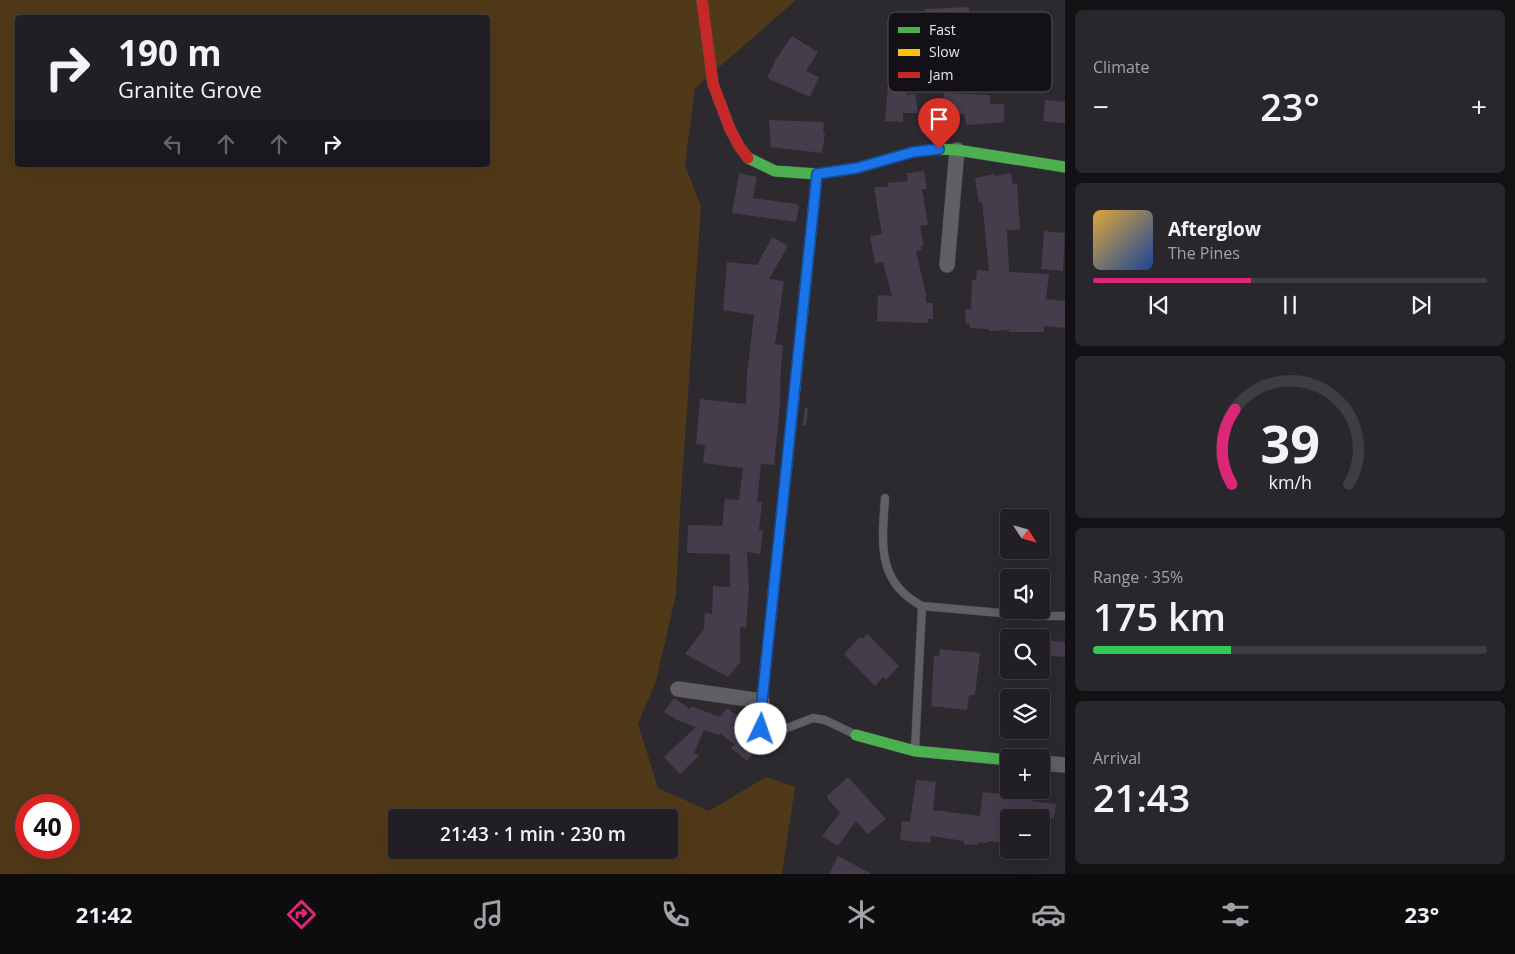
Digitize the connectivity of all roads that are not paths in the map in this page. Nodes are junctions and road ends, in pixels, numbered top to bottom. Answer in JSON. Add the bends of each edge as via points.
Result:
{"nodes":[{"id":1,"x":702,"y":0,"type":"edge"},
{"id":2,"x":957,"y":150,"type":"junction"},
{"id":3,"x":1065,"y":167,"type":"edge"},
{"id":4,"x":817,"y":174,"type":"junction"},
{"id":5,"x":947,"y":265,"type":"dead end"},
{"id":6,"x":885,"y":498,"type":"dead end"},
{"id":7,"x":922,"y":606,"type":"junction"},
{"id":8,"x":1065,"y":616,"type":"edge"},
{"id":9,"x":678,"y":689,"type":"dead end"},
{"id":10,"x":762,"y":701,"type":"junction"},
{"id":11,"x":762,"y":732,"type":"joint"},
{"id":12,"x":856,"y":735,"type":"joint"},
{"id":13,"x":915,"y":751,"type":"junction"},
{"id":14,"x":1000,"y":759,"type":"edge"},
{"id":15,"x":1050,"y":764,"type":"edge"},
{"id":16,"x":1065,"y":765,"type":"edge"}],
"edges":[{"from":1,"to":4,"type":"street","via":[[713,84],[739,146],[748,158],[775,171]]},
{"from":2,"to":3,"type":"street"},
{"from":2,"to":4,"type":"street","via":[[913,152],[857,168]]},
{"from":2,"to":5,"type":"street"},
{"from":4,"to":10,"type":"street"},
{"from":6,"to":7,"type":"lane","via":[[883,555],[890,577],[906,596]]},
{"from":7,"to":8,"type":"lane"},
{"from":7,"to":13,"type":"lane"},
{"from":9,"to":10,"type":"street"},
{"from":10,"to":11,"type":"street"},
{"from":11,"to":12,"type":"lane","via":[[787,728],[813,718],[825,720]]},
{"from":12,"to":13,"type":"street"},
{"from":13,"to":14,"type":"street"},
{"from":15,"to":16,"type":"street"}]}
